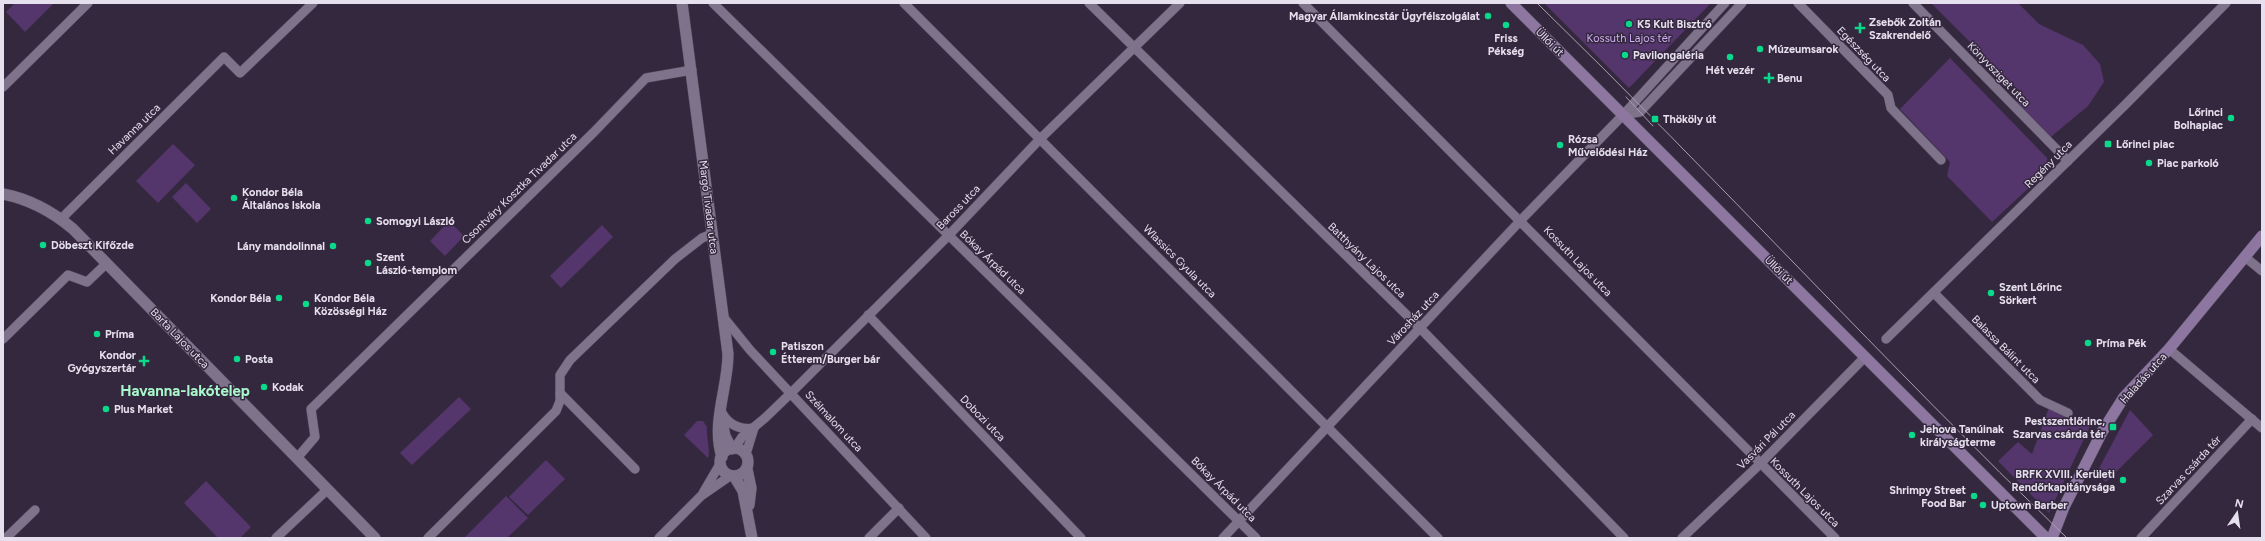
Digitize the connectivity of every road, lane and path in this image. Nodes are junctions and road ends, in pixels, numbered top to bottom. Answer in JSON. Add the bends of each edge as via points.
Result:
{"nodes":[{"id":1,"x":88,"y":3,"type":"edge"},
{"id":2,"x":312,"y":3,"type":"edge"},
{"id":3,"x":682,"y":3,"type":"edge"},
{"id":4,"x":713,"y":3,"type":"edge"},
{"id":5,"x":904,"y":3,"type":"edge"},
{"id":6,"x":1089,"y":3,"type":"edge"},
{"id":7,"x":1180,"y":3,"type":"edge"},
{"id":8,"x":1303,"y":3,"type":"edge"},
{"id":9,"x":1511,"y":3,"type":"edge"},
{"id":10,"x":1725,"y":3,"type":"edge"},
{"id":11,"x":1742,"y":3,"type":"edge"},
{"id":12,"x":1798,"y":3,"type":"edge"},
{"id":13,"x":1913,"y":3,"type":"edge"},
{"id":14,"x":2226,"y":3,"type":"edge"},
{"id":15,"x":1134,"y":48,"type":"junction"},
{"id":16,"x":1673,"y":60,"type":"junction"},
{"id":17,"x":1681,"y":68,"type":"junction"},
{"id":18,"x":692,"y":70,"type":"junction"},
{"id":19,"x":3,"y":87,"type":"edge"},
{"id":20,"x":1623,"y":115,"type":"junction"},
{"id":21,"x":1040,"y":139,"type":"junction"},
{"id":22,"x":1942,"y":160,"type":"dead end"},
{"id":23,"x":2068,"y":161,"type":"junction"},
{"id":24,"x":3,"y":194,"type":"edge"},
{"id":25,"x":61,"y":219,"type":"junction"},
{"id":26,"x":1521,"y":220,"type":"junction"},
{"id":27,"x":712,"y":234,"type":"junction"},
{"id":28,"x":948,"y":236,"type":"junction"},
{"id":29,"x":2262,"y":236,"type":"edge"},
{"id":30,"x":2245,"y":257,"type":"junction"},
{"id":31,"x":107,"y":263,"type":"junction"},
{"id":32,"x":2262,"y":271,"type":"edge"},
{"id":33,"x":1934,"y":293,"type":"junction"},
{"id":34,"x":868,"y":315,"type":"junction"},
{"id":35,"x":725,"y":319,"type":"junction"},
{"id":36,"x":1420,"y":328,"type":"junction"},
{"id":37,"x":3,"y":339,"type":"edge"},
{"id":38,"x":1886,"y":339,"type":"dead end"},
{"id":39,"x":2169,"y":349,"type":"junction"},
{"id":40,"x":1865,"y":357,"type":"junction"},
{"id":41,"x":560,"y":393,"type":"junction"},
{"id":42,"x":791,"y":393,"type":"junction"},
{"id":43,"x":721,"y":411,"type":"junction"},
{"id":44,"x":2068,"y":413,"type":"dead end"},
{"id":45,"x":2252,"y":419,"type":"junction"},
{"id":46,"x":1327,"y":426,"type":"junction"},
{"id":47,"x":754,"y":428,"type":"junction"},
{"id":48,"x":2262,"y":428,"type":"edge"},
{"id":49,"x":733,"y":449,"type":"junction"},
{"id":50,"x":746,"y":454,"type":"junction"},
{"id":51,"x":297,"y":458,"type":"junction"},
{"id":52,"x":721,"y":460,"type":"junction"},
{"id":53,"x":1760,"y":464,"type":"junction"},
{"id":54,"x":635,"y":469,"type":"dead end"},
{"id":55,"x":747,"y":469,"type":"junction"},
{"id":56,"x":732,"y":476,"type":"junction"},
{"id":57,"x":328,"y":489,"type":"junction"},
{"id":58,"x":701,"y":496,"type":"junction"},
{"id":59,"x":899,"y":508,"type":"junction"},
{"id":60,"x":748,"y":509,"type":"junction"},
{"id":61,"x":35,"y":510,"type":"dead end"},
{"id":62,"x":1238,"y":520,"type":"junction"},
{"id":63,"x":6,"y":538,"type":"edge"},
{"id":64,"x":276,"y":538,"type":"edge"},
{"id":65,"x":375,"y":538,"type":"edge"},
{"id":66,"x":428,"y":538,"type":"edge"},
{"id":67,"x":659,"y":538,"type":"edge"},
{"id":68,"x":752,"y":538,"type":"edge"},
{"id":69,"x":869,"y":538,"type":"edge"},
{"id":70,"x":926,"y":538,"type":"edge"},
{"id":71,"x":1081,"y":538,"type":"edge"},
{"id":72,"x":1223,"y":538,"type":"edge"},
{"id":73,"x":1256,"y":538,"type":"edge"},
{"id":74,"x":1438,"y":538,"type":"edge"},
{"id":75,"x":1624,"y":538,"type":"edge"},
{"id":76,"x":1682,"y":538,"type":"edge"},
{"id":77,"x":1835,"y":538,"type":"edge"},
{"id":78,"x":2046,"y":538,"type":"edge"},
{"id":79,"x":2052,"y":538,"type":"edge"},
{"id":80,"x":2141,"y":538,"type":"edge"}],
"edges":[{"from":1,"to":19,"type":"street"},
{"from":2,"to":25,"type":"street","name":"Havanna utca","via":[[240,73],[224,57]]},
{"from":3,"to":18,"type":"street","name":"Margó Tivadar utca"},
{"from":4,"to":28,"type":"street","name":"Bókay Árpád utca"},
{"from":5,"to":21,"type":"street","name":"Wlassics Gyula utca"},
{"from":6,"to":15,"type":"street","name":"Batthyány Lajos utca"},
{"from":7,"to":15,"type":"street","name":"Baross utca"},
{"from":8,"to":26,"type":"street","name":"Kossuth Lajos utca"},
{"from":9,"to":20,"type":"main road","name":"Üllői út"},
{"from":10,"to":16,"type":"street"},
{"from":11,"to":17,"type":"street"},
{"from":12,"to":22,"type":"street","name":"Egészség utca","via":[[1888,95],[1891,108]]},
{"from":13,"to":23,"type":"street","name":"Könyvsziget utca"},
{"from":14,"to":23,"type":"street","name":"Regény utca"},
{"from":15,"to":21,"type":"street","name":"Baross utca"},
{"from":15,"to":36,"type":"street","name":"Batthyány Lajos utca"},
{"from":16,"to":17,"type":"street"},
{"from":16,"to":20,"type":"street"},
{"from":17,"to":20,"type":"street","via":[[1640,112]]},
{"from":18,"to":27,"type":"street","name":"Margó Tivadar utca"},
{"from":18,"to":51,"type":"street","name":"Csontváry Kosztka Tivadar utca","via":[[646,78],[311,409],[315,437]]},
{"from":20,"to":26,"type":"street","name":"Városház utca"},
{"from":20,"to":40,"type":"main road","name":"Üllői út"},
{"from":21,"to":28,"type":"street","name":"Baross utca"},
{"from":21,"to":46,"type":"street","name":"Wlassics Gyula utca"},
{"from":23,"to":33,"type":"street","name":"Regény utca"},
{"from":24,"to":25,"type":"street","name":"Barta Lajos utca","via":[[34,204]]},
{"from":25,"to":31,"type":"street","name":"Barta Lajos utca"},
{"from":26,"to":36,"type":"street","name":"Városház utca"},
{"from":26,"to":53,"type":"street","name":"Kossuth Lajos utca"},
{"from":27,"to":35,"type":"street","name":"Margó Tivadar utca"},
{"from":27,"to":41,"type":"street","via":[[702,238],[674,259],[570,360],[560,375]]},
{"from":28,"to":34,"type":"street","name":"Baross utca"},
{"from":28,"to":62,"type":"street","name":"Bókay Árpád utca"},
{"from":29,"to":30,"type":"main road","name":"Haladás utca"},
{"from":30,"to":32,"type":"street"},
{"from":30,"to":39,"type":"main road","name":"Haladás utca"},
{"from":31,"to":37,"type":"street","via":[[87,282],[68,275]]},
{"from":31,"to":51,"type":"street","name":"Barta Lajos utca"},
{"from":33,"to":38,"type":"street","name":"Regény utca"},
{"from":33,"to":44,"type":"street","name":"Balassa Bálint utca","via":[[2040,400]]},
{"from":34,"to":42,"type":"street","name":"Baross utca"},
{"from":34,"to":71,"type":"street","name":"Dobozi utca"},
{"from":35,"to":42,"type":"street","name":"Szélmalom utca"},
{"from":35,"to":43,"type":"street","name":"Margó Tivadar utca","via":[[728,367]]},
{"from":36,"to":46,"type":"street","name":"Városház utca"},
{"from":36,"to":75,"type":"street","name":"Batthyány Lajos utca"},
{"from":39,"to":45,"type":"street"},
{"from":39,"to":79,"type":"main road","name":"Haladás utca","via":[[2118,406],[2064,507]]},
{"from":40,"to":53,"type":"street","name":"Vasvári Pál utca"},
{"from":40,"to":78,"type":"main road","name":"Üllői út"},
{"from":41,"to":54,"type":"street"},
{"from":41,"to":66,"type":"street","via":[[556,411]]},
{"from":42,"to":47,"type":"street","name":"Baross utca"},
{"from":42,"to":59,"type":"street","name":"Szélmalom utca"},
{"from":43,"to":47,"type":"street","via":[[732,425]]},
{"from":43,"to":49,"type":"street","name":"Margó Tivadar utca","via":[[725,436]]},
{"from":43,"to":52,"type":"street","name":"Margó Tivadar utca","via":[[717,430]]},
{"from":45,"to":48,"type":"street"},
{"from":45,"to":80,"type":"street","name":"Szarvas csárda tér"},
{"from":46,"to":62,"type":"street","name":"Városház utca"},
{"from":46,"to":74,"type":"street","name":"Wlassics Gyula utca"},
{"from":47,"to":49,"type":"street","name":"Baross utca","via":[[742,437]]},
{"from":47,"to":50,"type":"street","name":"Baross utca"},
{"from":49,"to":50,"type":"street"},
{"from":49,"to":52,"type":"street"},
{"from":50,"to":55,"type":"street"},
{"from":51,"to":57,"type":"street","name":"Barta Lajos utca"},
{"from":52,"to":56,"type":"street","via":[[724,471]]},
{"from":52,"to":58,"type":"street"},
{"from":53,"to":76,"type":"street","name":"Vasvári Pál utca"},
{"from":53,"to":77,"type":"street","name":"Kossuth Lajos utca"},
{"from":55,"to":56,"type":"street","via":[[739,476]]},
{"from":55,"to":60,"type":"street","via":[[752,488]]},
{"from":56,"to":58,"type":"street"},
{"from":56,"to":60,"type":"street","via":[[743,491]]},
{"from":57,"to":64,"type":"street"},
{"from":57,"to":65,"type":"street","name":"Barta Lajos utca"},
{"from":58,"to":67,"type":"street"},
{"from":59,"to":69,"type":"street"},
{"from":59,"to":70,"type":"street","name":"Szélmalom utca"},
{"from":60,"to":68,"type":"street"},
{"from":61,"to":63,"type":"street"},
{"from":62,"to":72,"type":"street","name":"Városház utca"},
{"from":62,"to":73,"type":"street","name":"Bókay Árpád utca"}]}
